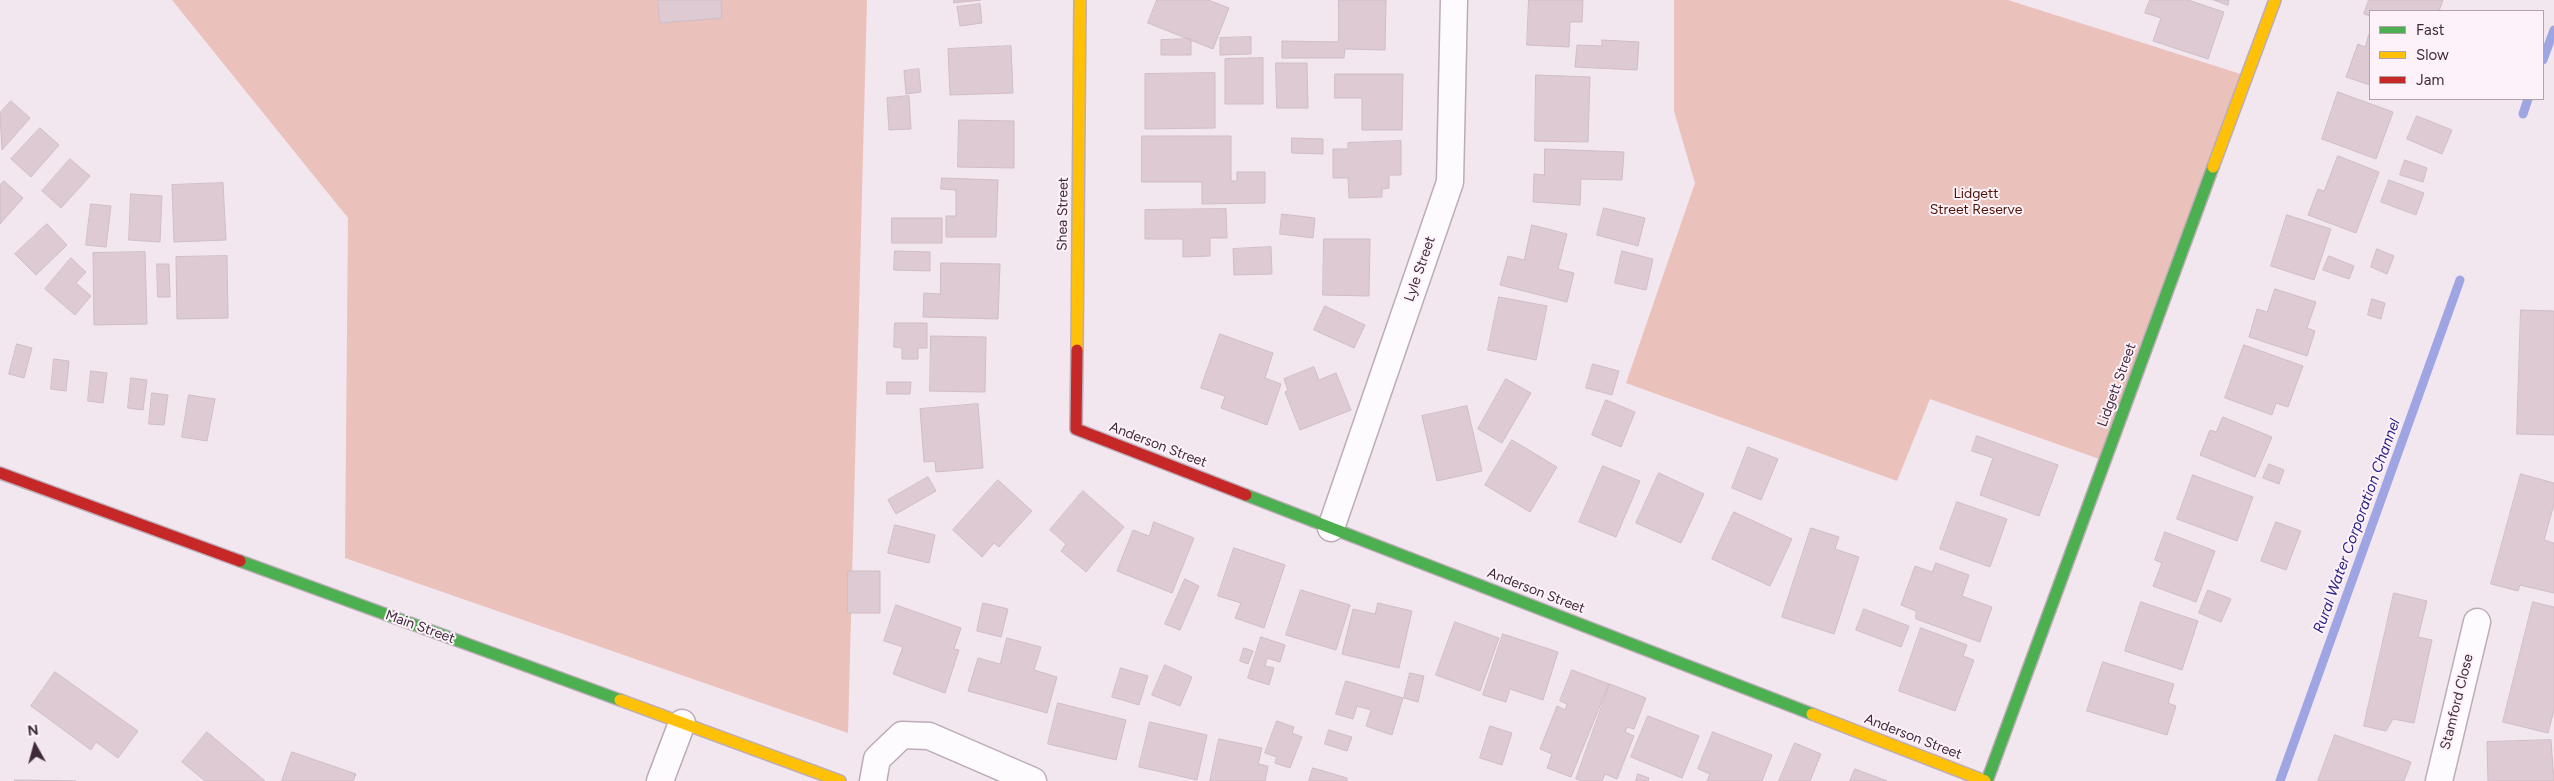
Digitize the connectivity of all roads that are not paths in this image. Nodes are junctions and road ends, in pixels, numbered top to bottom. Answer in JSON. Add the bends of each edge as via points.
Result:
{"nodes":[{"id":1,"x":1080,"y":0,"type":"edge"},
{"id":2,"x":1454,"y":0,"type":"edge"},
{"id":3,"x":2275,"y":0,"type":"edge"},
{"id":4,"x":1076,"y":429,"type":"joint"},
{"id":5,"x":0,"y":473,"type":"edge"},
{"id":6,"x":1331,"y":528,"type":"junction"},
{"id":7,"x":2477,"y":622,"type":"dead end"},
{"id":8,"x":682,"y":723,"type":"junction"},
{"id":9,"x":660,"y":781,"type":"edge"},
{"id":10,"x":840,"y":781,"type":"edge"},
{"id":11,"x":873,"y":781,"type":"edge"},
{"id":12,"x":1033,"y":781,"type":"edge"},
{"id":13,"x":1986,"y":781,"type":"edge"},
{"id":14,"x":2439,"y":781,"type":"edge"}],
"edges":[{"from":1,"to":4,"type":"street","name":"Shea Street"},
{"from":2,"to":6,"type":"street","name":"Lyle Street","via":[[1450,182]]},
{"from":3,"to":13,"type":"street","name":"Lidgett Street"},
{"from":4,"to":6,"type":"street","name":"Anderson Street"},
{"from":5,"to":8,"type":"street","name":"Main Street"},
{"from":6,"to":13,"type":"street","name":"Anderson Street"},
{"from":7,"to":14,"type":"street","name":"Stamford Close"},
{"from":8,"to":9,"type":"street"},
{"from":8,"to":10,"type":"street","name":"Main Street"},
{"from":11,"to":12,"type":"street","via":[[877,759],[902,735],[929,736]]}]}
